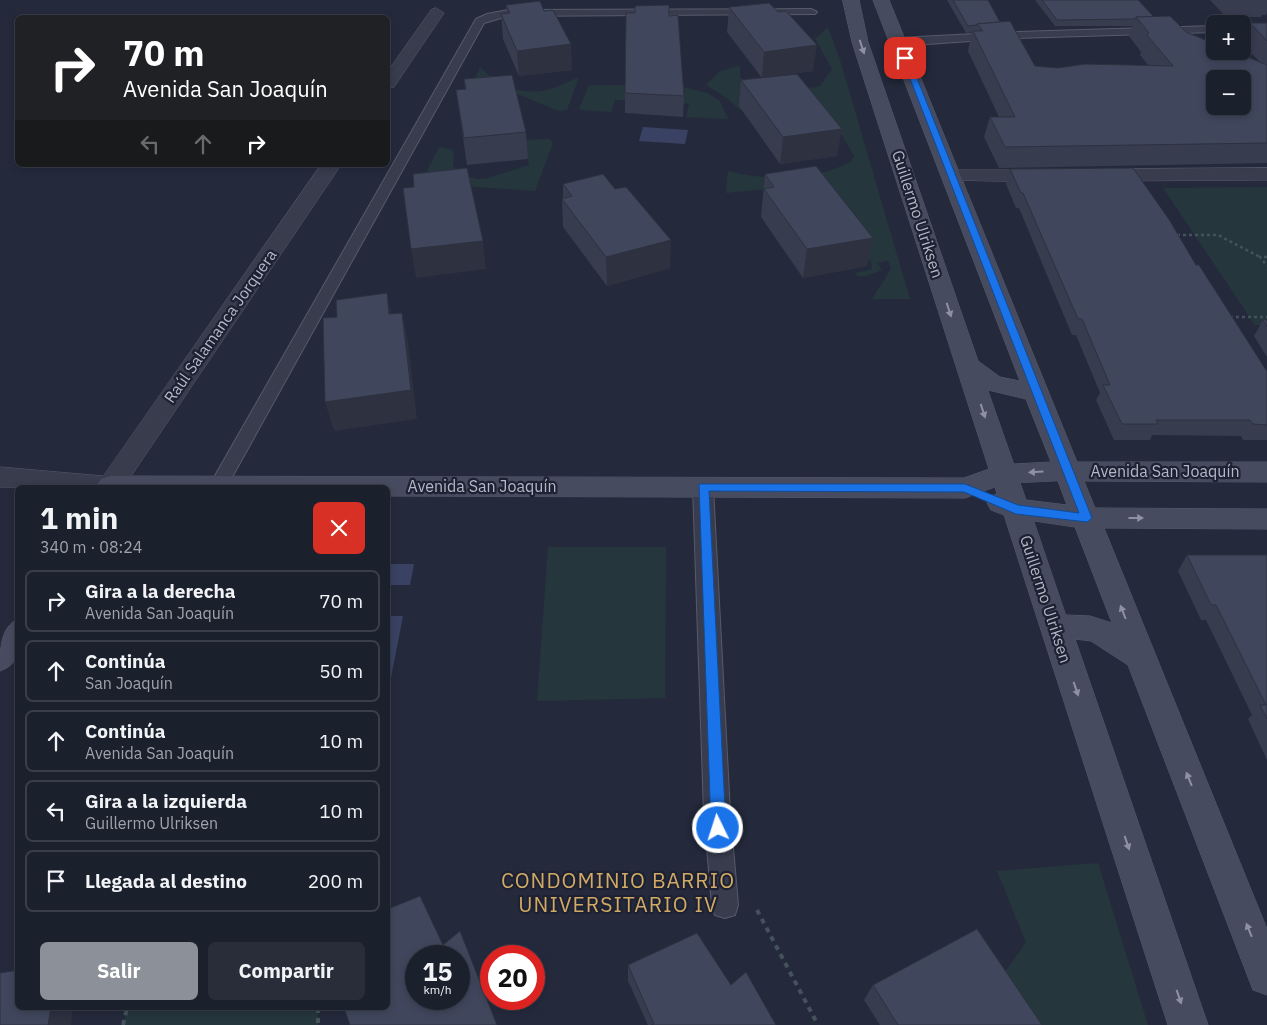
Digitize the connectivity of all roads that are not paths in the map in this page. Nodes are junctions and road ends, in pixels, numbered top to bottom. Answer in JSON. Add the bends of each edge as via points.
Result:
{"nodes":[{"id":1,"x":850,"y":0,"type":"edge"},
{"id":2,"x":881,"y":0,"type":"edge"},
{"id":3,"x":811,"y":12,"type":"dead end"},
{"id":4,"x":436,"y":13,"type":"dead end"},
{"id":5,"x":1206,"y":29,"type":"edge"},
{"id":6,"x":1251,"y":29,"type":"edge"},
{"id":7,"x":1267,"y":29,"type":"edge"},
{"id":8,"x":899,"y":42,"type":"junction"},
{"id":9,"x":390,"y":81,"type":"edge"},
{"id":10,"x":330,"y":167,"type":"edge"},
{"id":11,"x":1267,"y":174,"type":"edge"},
{"id":12,"x":1139,"y":175,"type":"junction"},
{"id":13,"x":952,"y":176,"type":"junction"},
{"id":14,"x":1060,"y":176,"type":"edge"},
{"id":15,"x":1080,"y":176,"type":"edge"},
{"id":16,"x":1176,"y":235,"type":"edge"},
{"id":17,"x":968,"y":365,"type":"junction"},
{"id":18,"x":1038,"y":393,"type":"junction"},
{"id":19,"x":1068,"y":471,"type":"junction"},
{"id":20,"x":1267,"y":472,"type":"edge"},
{"id":21,"x":1004,"y":474,"type":"junction"},
{"id":22,"x":0,"y":477,"type":"edge"},
{"id":23,"x":87,"y":485,"type":"edge"},
{"id":24,"x":110,"y":485,"type":"edge"},
{"id":25,"x":218,"y":485,"type":"edge"},
{"id":26,"x":390,"y":486,"type":"edge"},
{"id":27,"x":703,"y":487,"type":"junction"},
{"id":28,"x":965,"y":488,"type":"junction"},
{"id":29,"x":1016,"y":510,"type":"junction"},
{"id":30,"x":1087,"y":518,"type":"junction"},
{"id":31,"x":1267,"y":519,"type":"edge"},
{"id":32,"x":1056,"y":631,"type":"junction"},
{"id":33,"x":15,"y":636,"type":"edge"},
{"id":34,"x":1140,"y":656,"type":"junction"},
{"id":35,"x":0,"y":658,"type":"edge"},
{"id":36,"x":726,"y":905,"type":"dead end"},
{"id":37,"x":1267,"y":976,"type":"edge"},
{"id":38,"x":1188,"y":1025,"type":"edge"}],
"edges":[{"from":1,"to":17,"type":"main road","name":"Guillermo Ulriksen","one_way":true,"via":[[860,42]]},
{"from":2,"to":8,"type":"main road"},
{"from":3,"to":25,"type":"lane","via":[[508,13],[480,21]]},
{"from":4,"to":9,"type":"street"},
{"from":5,"to":8,"type":"lane"},
{"from":6,"to":7,"type":"lane"},
{"from":8,"to":13,"type":"main road"},
{"from":10,"to":24,"type":"street","name":"Raúl Salamanca Jorquera"},
{"from":11,"to":12,"type":"street"},
{"from":12,"to":15,"type":"street"},
{"from":12,"to":16,"type":"street"},
{"from":13,"to":14,"type":"street"},
{"from":13,"to":18,"type":"main road"},
{"from":17,"to":18,"type":"main road","via":[[992,383]]},
{"from":17,"to":21,"type":"main road","name":"Guillermo Ulriksen","one_way":true},
{"from":18,"to":19,"type":"main road"},
{"from":19,"to":20,"type":"main road","name":"Avenida San Joaquín"},
{"from":19,"to":21,"type":"main road","name":"Avenida San Joaquín","one_way":true},
{"from":19,"to":30,"type":"main road"},
{"from":21,"to":28,"type":"main road","name":"Avenida San Joaquín"},
{"from":21,"to":29,"type":"main road","name":"Guillermo Ulriksen"},
{"from":22,"to":23,"type":"street","name":"Avenida San Joaquín"},
{"from":26,"to":27,"type":"main road","name":"Avenida San Joaquín"},
{"from":27,"to":28,"type":"main road","name":"Avenida San Joaquín"},
{"from":27,"to":36,"type":"lane","via":[[717,813]]},
{"from":28,"to":29,"type":"main road"},
{"from":29,"to":30,"type":"main road"},
{"from":29,"to":32,"type":"main road","name":"Guillermo Ulriksen"},
{"from":30,"to":31,"type":"main road","one_way":true},
{"from":34,"to":30,"type":"main road","one_way":true},
{"from":32,"to":34,"type":"main road","via":[[1081,626],[1100,631]]},
{"from":32,"to":38,"type":"main road","name":"Guillermo Ulriksen","one_way":true},
{"from":33,"to":35,"type":"main road"},
{"from":37,"to":34,"type":"main road","one_way":true}]}
